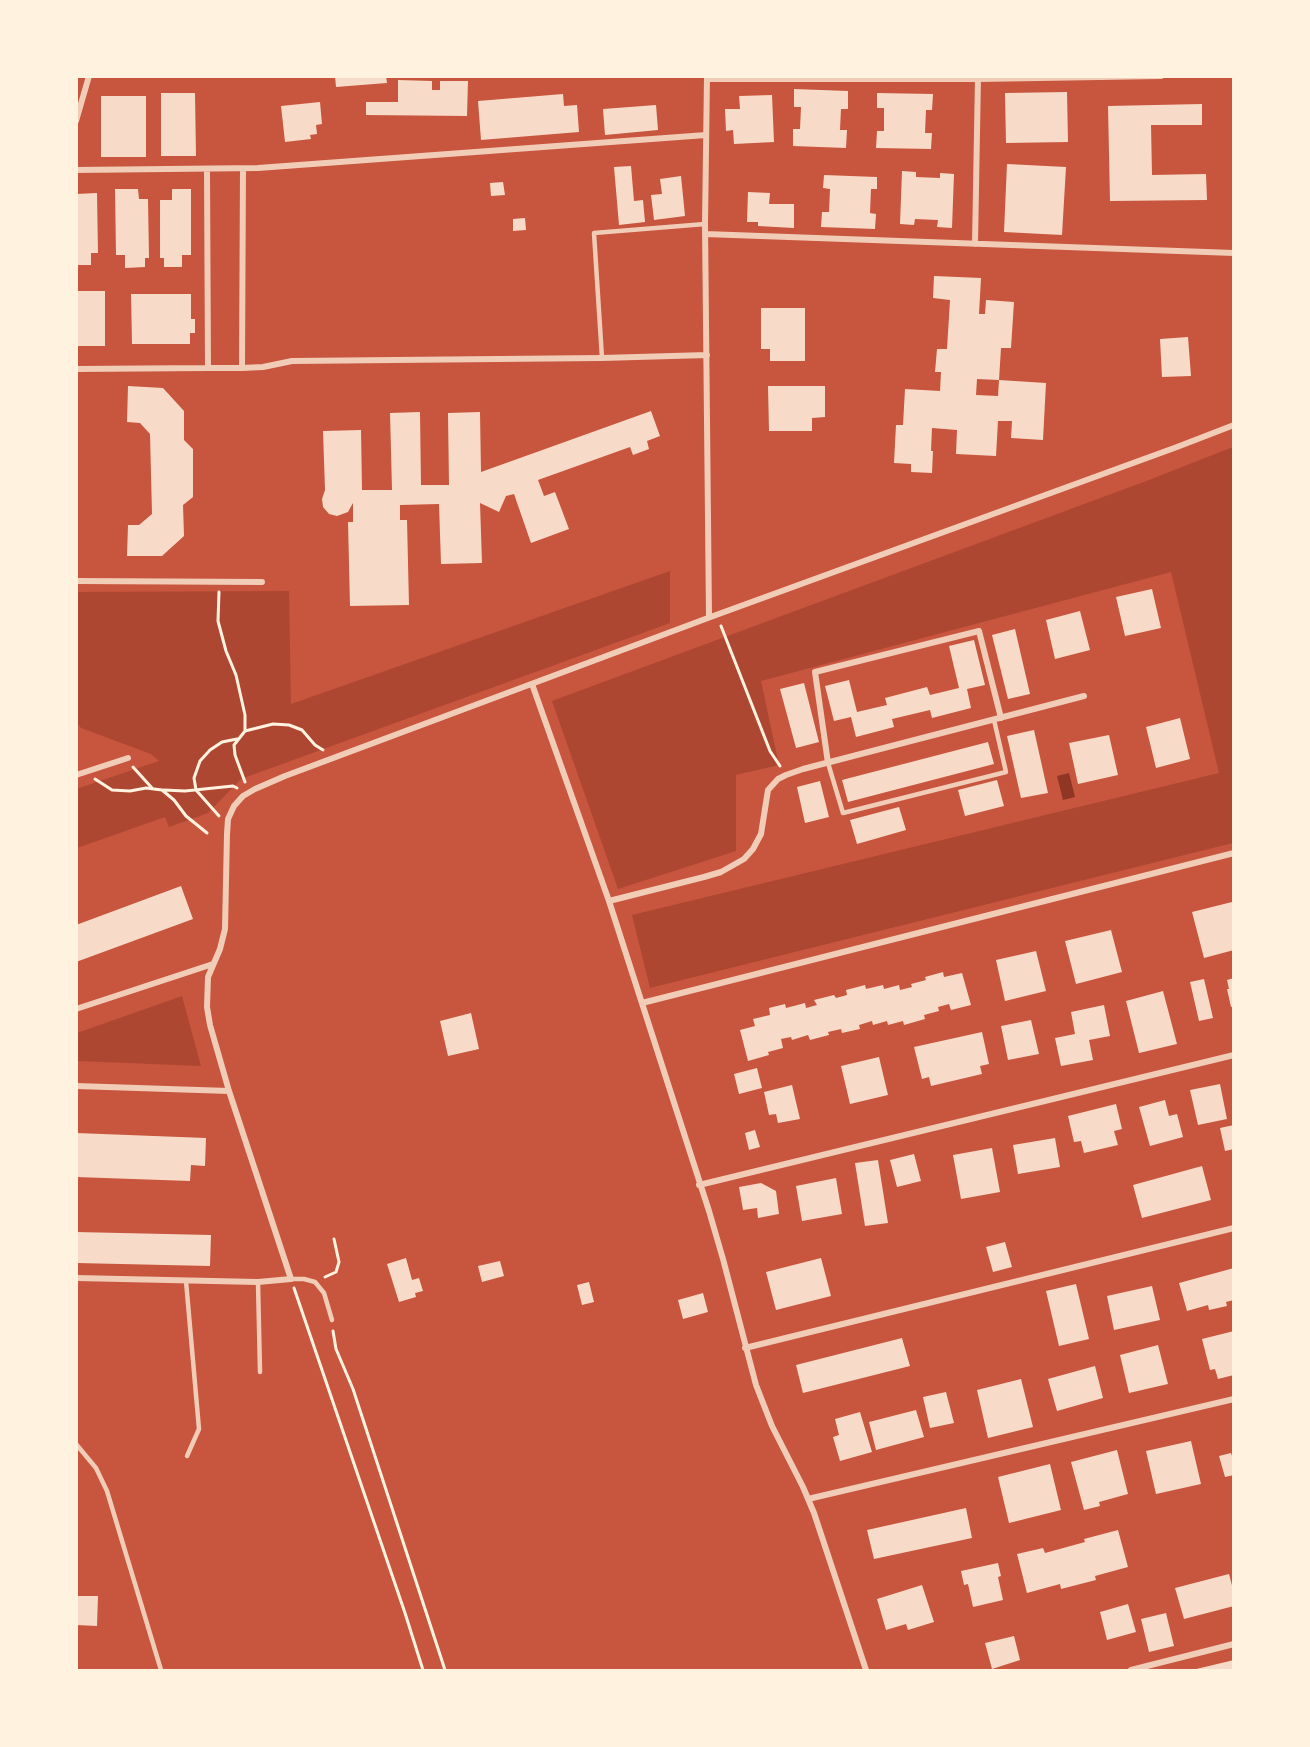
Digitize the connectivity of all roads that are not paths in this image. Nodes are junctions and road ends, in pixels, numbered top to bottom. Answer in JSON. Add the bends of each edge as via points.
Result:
{"nodes":[{"id":1,"x":89,"y":76,"type":"edge"},
{"id":2,"x":1161,"y":76,"type":"edge"},
{"id":3,"x":707,"y":78,"type":"edge"},
{"id":4,"x":978,"y":78,"type":"edge"},
{"id":5,"x":76,"y":121,"type":"edge"},
{"id":6,"x":706,"y":135,"type":"junction"},
{"id":7,"x":243,"y":169,"type":"junction"},
{"id":8,"x":76,"y":170,"type":"edge"},
{"id":9,"x":207,"y":170,"type":"junction"},
{"id":10,"x":705,"y":224,"type":"junction"},
{"id":11,"x":705,"y":234,"type":"junction"},
{"id":12,"x":975,"y":244,"type":"junction"},
{"id":13,"x":1233,"y":253,"type":"edge"},
{"id":14,"x":707,"y":355,"type":"junction"},
{"id":15,"x":602,"y":358,"type":"junction"},
{"id":16,"x":208,"y":368,"type":"junction"},
{"id":17,"x":242,"y":368,"type":"junction"},
{"id":18,"x":76,"y":369,"type":"edge"},
{"id":19,"x":1233,"y":425,"type":"edge"},
{"id":20,"x":76,"y":581,"type":"edge"},
{"id":21,"x":262,"y":582,"type":"dead end"},
{"id":22,"x":709,"y":617,"type":"junction"},
{"id":23,"x":532,"y":684,"type":"junction"},
{"id":24,"x":1084,"y":696,"type":"dead end"},
{"id":25,"x":1001,"y":718,"type":"junction"},
{"id":26,"x":994,"y":720,"type":"junction"},
{"id":27,"x":128,"y":758,"type":"road end"},
{"id":28,"x":828,"y":763,"type":"junction"},
{"id":29,"x":76,"y":775,"type":"edge"},
{"id":30,"x":1233,"y":853,"type":"edge"},
{"id":31,"x":609,"y":901,"type":"junction"},
{"id":32,"x":213,"y":963,"type":"junction"},
{"id":33,"x":642,"y":1003,"type":"junction"},
{"id":34,"x":76,"y":1009,"type":"edge"},
{"id":35,"x":1233,"y":1055,"type":"edge"},
{"id":36,"x":76,"y":1086,"type":"edge"},
{"id":37,"x":229,"y":1090,"type":"junction"},
{"id":38,"x":699,"y":1185,"type":"junction"},
{"id":39,"x":1233,"y":1228,"type":"edge"},
{"id":40,"x":76,"y":1278,"type":"edge"},
{"id":41,"x":291,"y":1279,"type":"junction"},
{"id":42,"x":186,"y":1281,"type":"junction"},
{"id":43,"x":258,"y":1282,"type":"junction"},
{"id":44,"x":332,"y":1320,"type":"road end"},
{"id":45,"x":745,"y":1348,"type":"junction"},
{"id":46,"x":260,"y":1372,"type":"dead end"},
{"id":47,"x":1233,"y":1399,"type":"edge"},
{"id":48,"x":76,"y":1444,"type":"edge"},
{"id":49,"x":187,"y":1456,"type":"dead end"},
{"id":50,"x":808,"y":1499,"type":"junction"},
{"id":51,"x":1233,"y":1644,"type":"edge"},
{"id":52,"x":160,"y":1671,"type":"edge"},
{"id":53,"x":866,"y":1671,"type":"edge"},
{"id":54,"x":1131,"y":1671,"type":"edge"}],
"edges":[{"from":1,"to":5,"type":"street"},
{"from":2,"to":4,"type":"street"},
{"from":3,"to":4,"type":"street"},
{"from":3,"to":6,"type":"street"},
{"from":4,"to":12,"type":"street"},
{"from":6,"to":7,"type":"street"},
{"from":6,"to":10,"type":"street"},
{"from":7,"to":9,"type":"street"},
{"from":7,"to":17,"type":"street"},
{"from":8,"to":9,"type":"street"},
{"from":9,"to":16,"type":"street"},
{"from":10,"to":11,"type":"street"},
{"from":10,"to":15,"type":"lane","via":[[594,233]]},
{"from":11,"to":12,"type":"street"},
{"from":11,"to":14,"type":"street"},
{"from":12,"to":13,"type":"street"},
{"from":14,"to":15,"type":"street"},
{"from":14,"to":22,"type":"street"},
{"from":15,"to":17,"type":"street","via":[[292,361]]},
{"from":16,"to":17,"type":"street"},
{"from":16,"to":18,"type":"street"},
{"from":19,"to":22,"type":"street"},
{"from":20,"to":21,"type":"street"},
{"from":22,"to":23,"type":"street"},
{"from":23,"to":31,"type":"street"},
{"from":23,"to":32,"type":"street","via":[[285,776],[243,796],[234,806],[227,826],[225,929]]},
{"from":24,"to":25,"type":"street"},
{"from":25,"to":26,"type":"street"},
{"from":25,"to":28,"type":"street","via":[[979,631],[814,672]]},
{"from":26,"to":28,"type":"street"},
{"from":26,"to":28,"type":"lane","via":[[1006,772],[843,813]]},
{"from":27,"to":29,"type":"street"},
{"from":28,"to":31,"type":"street","via":[[786,775],[768,790],[761,834],[744,859],[721,872]]},
{"from":30,"to":33,"type":"street"},
{"from":31,"to":33,"type":"street"},
{"from":32,"to":34,"type":"street"},
{"from":32,"to":37,"type":"street","via":[[208,977],[207,1007]]},
{"from":33,"to":38,"type":"street"},
{"from":35,"to":38,"type":"street"},
{"from":36,"to":37,"type":"street"},
{"from":37,"to":41,"type":"street"},
{"from":38,"to":45,"type":"street"},
{"from":39,"to":45,"type":"street"},
{"from":40,"to":42,"type":"street"},
{"from":41,"to":43,"type":"street"},
{"from":41,"to":44,"type":"lane","via":[[315,1282],[324,1293]]},
{"from":42,"to":43,"type":"street"},
{"from":42,"to":49,"type":"lane","via":[[199,1430]]},
{"from":43,"to":46,"type":"lane"},
{"from":45,"to":50,"type":"street","via":[[763,1404]]},
{"from":47,"to":50,"type":"street"},
{"from":48,"to":52,"type":"lane","via":[[96,1468],[107,1491]]},
{"from":50,"to":53,"type":"street"},
{"from":51,"to":54,"type":"street"}]}
